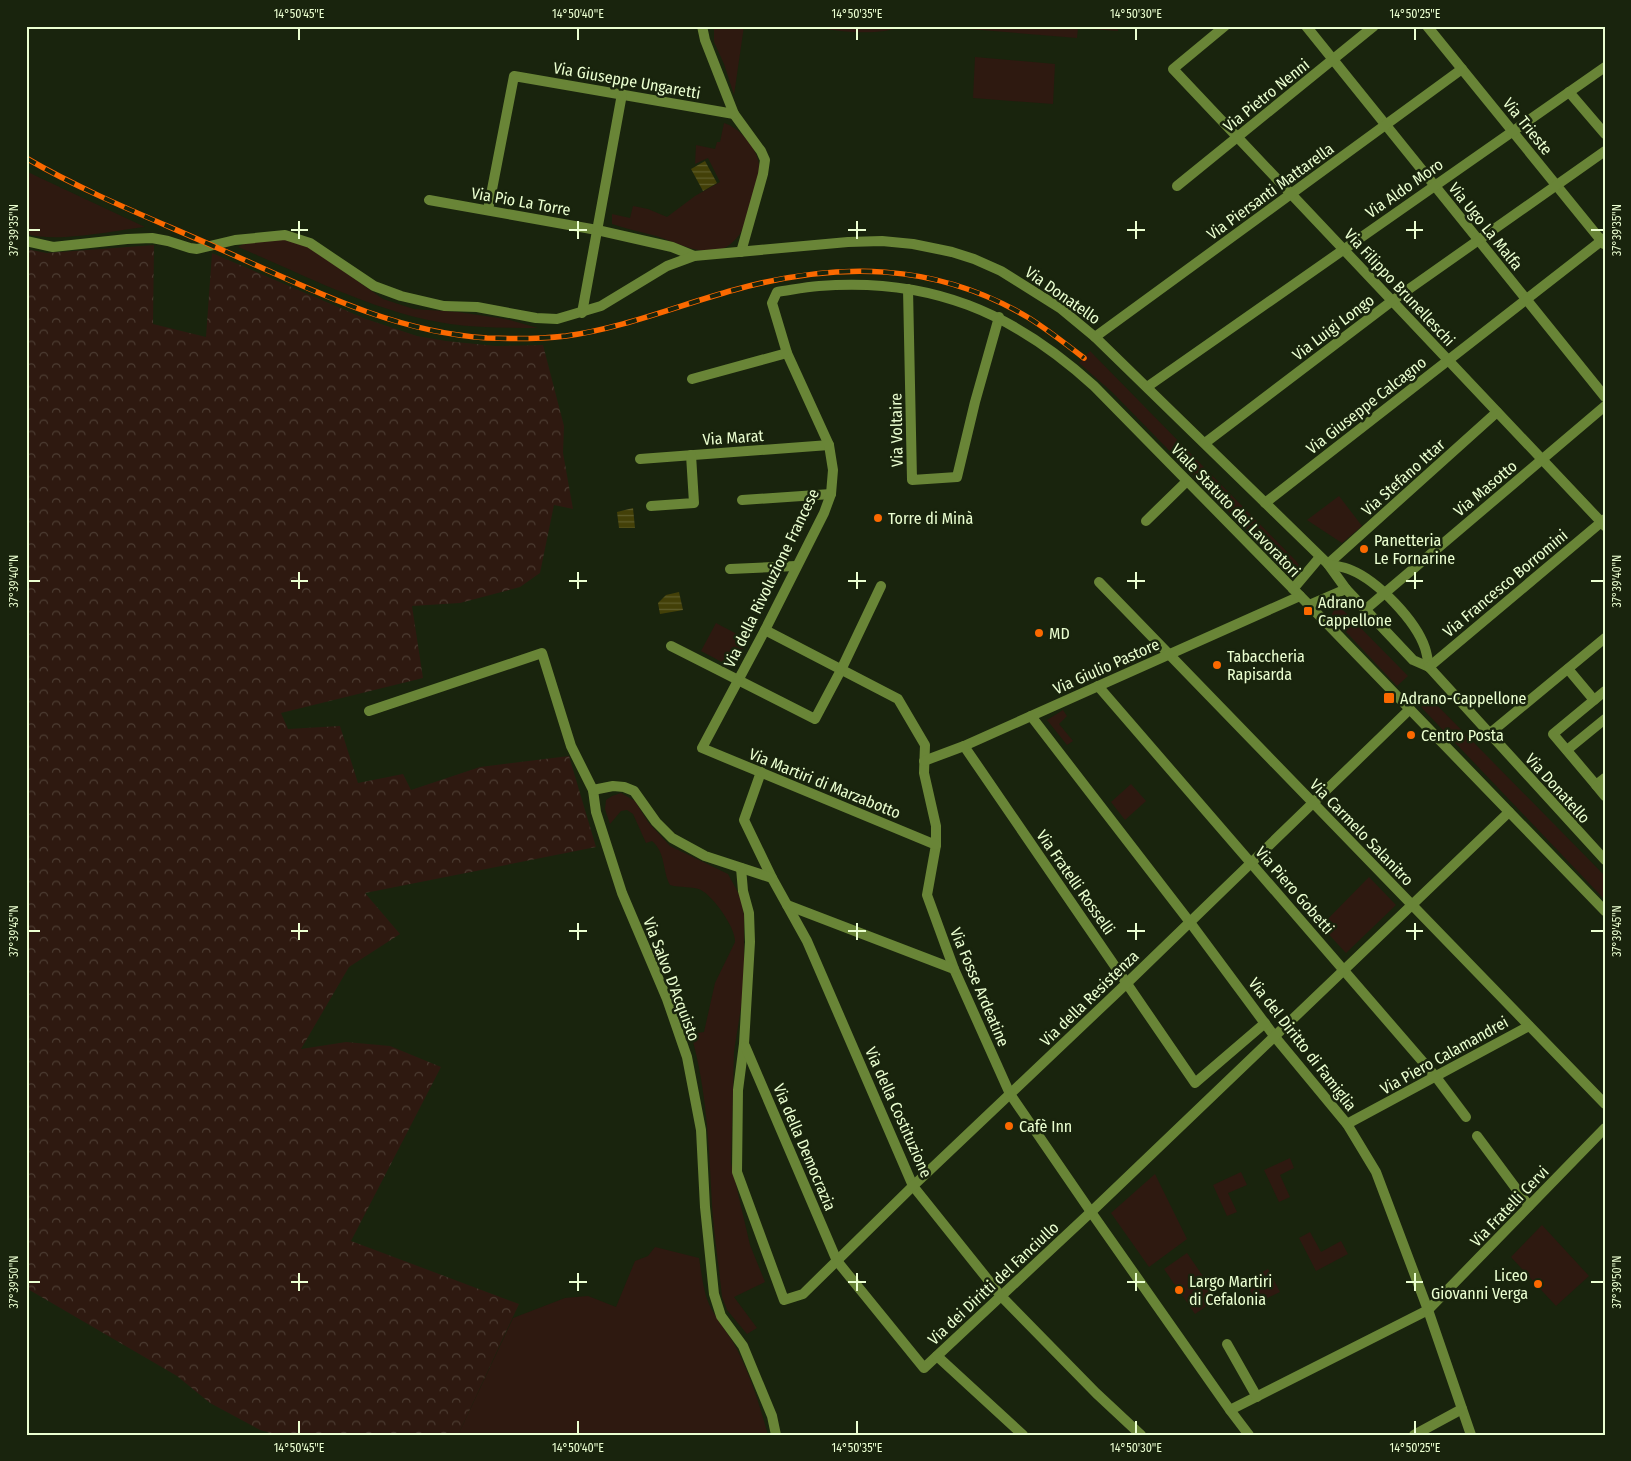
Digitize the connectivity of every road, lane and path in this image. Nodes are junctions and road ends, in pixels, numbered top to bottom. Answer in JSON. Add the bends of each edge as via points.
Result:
{"nodes":[{"id":1,"x":702,"y":26,"type":"edge"},
{"id":2,"x":1224,"y":26,"type":"edge"},
{"id":3,"x":1306,"y":26,"type":"edge"},
{"id":4,"x":1374,"y":26,"type":"edge"},
{"id":5,"x":1427,"y":26,"type":"edge"},
{"id":6,"x":1333,"y":60,"type":"junction"},
{"id":7,"x":1605,"y":67,"type":"edge"},
{"id":8,"x":1462,"y":70,"type":"junction"},
{"id":9,"x":1569,"y":92,"type":"junction"},
{"id":10,"x":622,"y":94,"type":"junction"},
{"id":11,"x":734,"y":114,"type":"junction"},
{"id":12,"x":1385,"y":125,"type":"junction"},
{"id":13,"x":1512,"y":131,"type":"junction"},
{"id":14,"x":1605,"y":134,"type":"edge"},
{"id":15,"x":1237,"y":137,"type":"junction"},
{"id":16,"x":1605,"y":151,"type":"edge"},
{"id":17,"x":1556,"y":185,"type":"junction"},
{"id":18,"x":1177,"y":186,"type":"dead end"},
{"id":19,"x":1434,"y":186,"type":"junction"},
{"id":20,"x":1291,"y":194,"type":"junction"},
{"id":21,"x":429,"y":200,"type":"dead end"},
{"id":22,"x":488,"y":210,"type":"junction"},
{"id":23,"x":597,"y":230,"type":"junction"},
{"id":24,"x":1478,"y":240,"type":"junction"},
{"id":25,"x":26,"y":241,"type":"edge"},
{"id":26,"x":1604,"y":241,"type":"edge"},
{"id":27,"x":1343,"y":249,"type":"junction"},
{"id":28,"x":741,"y":252,"type":"junction"},
{"id":29,"x":694,"y":256,"type":"junction"},
{"id":30,"x":908,"y":289,"type":"junction"},
{"id":31,"x":1526,"y":299,"type":"junction"},
{"id":32,"x":1392,"y":301,"type":"junction"},
{"id":33,"x":772,"y":303,"type":"joint"},
{"id":34,"x":582,"y":313,"type":"junction"},
{"id":35,"x":999,"y":317,"type":"junction"},
{"id":36,"x":1095,"y":337,"type":"junction"},
{"id":37,"x":788,"y":352,"type":"junction"},
{"id":38,"x":1448,"y":360,"type":"junction"},
{"id":39,"x":692,"y":379,"type":"dead end"},
{"id":40,"x":1147,"y":387,"type":"junction"},
{"id":41,"x":1605,"y":397,"type":"edge"},
{"id":42,"x":1605,"y":406,"type":"edge"},
{"id":43,"x":1498,"y":412,"type":"junction"},
{"id":44,"x":1205,"y":443,"type":"junction"},
{"id":45,"x":829,"y":445,"type":"junction"},
{"id":46,"x":691,"y":455,"type":"junction"},
{"id":47,"x":640,"y":459,"type":"dead end"},
{"id":48,"x":1542,"y":460,"type":"junction"},
{"id":49,"x":1187,"y":480,"type":"junction"},
{"id":50,"x":831,"y":494,"type":"junction"},
{"id":51,"x":742,"y":500,"type":"dead end"},
{"id":52,"x":1265,"y":503,"type":"junction"},
{"id":53,"x":650,"y":506,"type":"dead end"},
{"id":54,"x":1146,"y":522,"type":"dead end"},
{"id":55,"x":1603,"y":522,"type":"edge"},
{"id":56,"x":1320,"y":557,"type":"junction"},
{"id":57,"x":1328,"y":564,"type":"junction"},
{"id":58,"x":796,"y":566,"type":"junction"},
{"id":59,"x":730,"y":569,"type":"dead end"},
{"id":60,"x":1099,"y":582,"type":"dead end"},
{"id":61,"x":881,"y":586,"type":"dead end"},
{"id":62,"x":1346,"y":589,"type":"junction"},
{"id":63,"x":1296,"y":593,"type":"junction"},
{"id":64,"x":1385,"y":593,"type":"junction"},
{"id":65,"x":1309,"y":605,"type":"junction"},
{"id":66,"x":1366,"y":609,"type":"junction"},
{"id":67,"x":765,"y":630,"type":"junction"},
{"id":68,"x":1605,"y":638,"type":"edge"},
{"id":69,"x":671,"y":646,"type":"dead end"},
{"id":70,"x":1168,"y":655,"type":"junction"},
{"id":71,"x":1429,"y":667,"type":"junction"},
{"id":72,"x":1568,"y":669,"type":"junction"},
{"id":73,"x":841,"y":670,"type":"junction"},
{"id":74,"x":738,"y":680,"type":"junction"},
{"id":75,"x":1098,"y":686,"type":"junction"},
{"id":76,"x":1605,"y":691,"type":"edge"},
{"id":77,"x":1594,"y":700,"type":"junction"},
{"id":78,"x":1410,"y":708,"type":"junction"},
{"id":79,"x":369,"y":711,"type":"dead end"},
{"id":80,"x":1031,"y":716,"type":"junction"},
{"id":81,"x":1605,"y":719,"type":"edge"},
{"id":82,"x":1489,"y":734,"type":"junction"},
{"id":83,"x":964,"y":746,"type":"junction"},
{"id":84,"x":702,"y":748,"type":"joint"},
{"id":85,"x":1567,"y":750,"type":"junction"},
{"id":86,"x":924,"y":761,"type":"junction"},
{"id":87,"x":761,"y":772,"type":"junction"},
{"id":88,"x":1605,"y":778,"type":"edge"},
{"id":89,"x":1596,"y":785,"type":"junction"},
{"id":90,"x":593,"y":790,"type":"junction"},
{"id":91,"x":1605,"y":796,"type":"edge"},
{"id":92,"x":1313,"y":802,"type":"junction"},
{"id":93,"x":1509,"y":812,"type":"junction"},
{"id":94,"x":936,"y":845,"type":"junction"},
{"id":95,"x":1605,"y":860,"type":"edge"},
{"id":96,"x":1251,"y":862,"type":"junction"},
{"id":97,"x":741,"y":868,"type":"junction"},
{"id":98,"x":772,"y":878,"type":"junction"},
{"id":99,"x":787,"y":905,"type":"junction"},
{"id":100,"x":1412,"y":905,"type":"junction"},
{"id":101,"x":1605,"y":911,"type":"edge"},
{"id":102,"x":1189,"y":921,"type":"junction"},
{"id":103,"x":954,"y":969,"type":"junction"},
{"id":104,"x":1344,"y":970,"type":"junction"},
{"id":105,"x":1127,"y":982,"type":"junction"},
{"id":106,"x":1265,"y":1023,"type":"junction"},
{"id":107,"x":1529,"y":1026,"type":"junction"},
{"id":108,"x":1275,"y":1036,"type":"junction"},
{"id":109,"x":744,"y":1044,"type":"junction"},
{"id":110,"x":1436,"y":1077,"type":"junction"},
{"id":111,"x":1010,"y":1094,"type":"junction"},
{"id":112,"x":1605,"y":1104,"type":"edge"},
{"id":113,"x":1466,"y":1117,"type":"dead end"},
{"id":114,"x":1347,"y":1124,"type":"junction"},
{"id":115,"x":1605,"y":1128,"type":"edge"},
{"id":116,"x":1477,"y":1136,"type":"dead end"},
{"id":117,"x":913,"y":1186,"type":"junction"},
{"id":118,"x":1529,"y":1206,"type":"junction"},
{"id":119,"x":1091,"y":1212,"type":"junction"},
{"id":120,"x":837,"y":1261,"type":"junction"},
{"id":121,"x":1001,"y":1296,"type":"junction"},
{"id":122,"x":1428,"y":1310,"type":"junction"},
{"id":123,"x":1227,"y":1344,"type":"dead end"},
{"id":124,"x":937,"y":1356,"type":"junction"},
{"id":125,"x":924,"y":1368,"type":"joint"},
{"id":126,"x":1257,"y":1397,"type":"junction"},
{"id":127,"x":1230,"y":1410,"type":"junction"},
{"id":128,"x":1462,"y":1410,"type":"junction"},
{"id":129,"x":776,"y":1435,"type":"edge"},
{"id":130,"x":1024,"y":1435,"type":"edge"},
{"id":131,"x":1141,"y":1435,"type":"edge"},
{"id":132,"x":1249,"y":1435,"type":"edge"},
{"id":133,"x":1414,"y":1435,"type":"edge"},
{"id":134,"x":1471,"y":1435,"type":"edge"}],
"edges":[{"from":1,"to":11,"type":"street","via":[[704,40]]},
{"from":2,"to":15,"type":"street","name":"Via Filippo Brunelleschi","via":[[1173,69]]},
{"from":3,"to":6,"type":"street","name":"Via Ugo La Malfa"},
{"from":4,"to":6,"type":"street","name":"Via Pietro Nenni"},
{"from":5,"to":8,"type":"street","name":"Via Trieste"},
{"from":6,"to":12,"type":"street","name":"Via Ugo La Malfa"},
{"from":6,"to":15,"type":"street","name":"Via Pietro Nenni"},
{"from":7,"to":9,"type":"street","name":"Via Aldo Moro"},
{"from":8,"to":12,"type":"street","name":"Via Piersanti Mattarella"},
{"from":8,"to":13,"type":"street","name":"Via Trieste"},
{"from":9,"to":13,"type":"street","name":"Via Aldo Moro"},
{"from":9,"to":14,"type":"street"},
{"from":10,"to":11,"type":"street","name":"Via Giuseppe Ungaretti"},
{"from":10,"to":22,"type":"street","name":"Via Giuseppe Ungaretti","via":[[514,76]]},
{"from":10,"to":23,"type":"street"},
{"from":11,"to":28,"type":"street","via":[[765,160]]},
{"from":12,"to":19,"type":"street","name":"Via Ugo La Malfa"},
{"from":12,"to":20,"type":"street","name":"Via Piersanti Mattarella"},
{"from":13,"to":17,"type":"street","name":"Via Trieste"},
{"from":13,"to":19,"type":"street","name":"Via Aldo Moro"},
{"from":15,"to":18,"type":"street","name":"Via Pietro Nenni"},
{"from":15,"to":20,"type":"street","name":"Via Filippo Brunelleschi"},
{"from":16,"to":17,"type":"street","name":"Via Luigi Longo"},
{"from":17,"to":24,"type":"street","name":"Via Luigi Longo"},
{"from":17,"to":26,"type":"street","name":"Via Trieste"},
{"from":19,"to":24,"type":"street","name":"Via Ugo La Malfa"},
{"from":19,"to":27,"type":"street","name":"Via Aldo Moro"},
{"from":20,"to":27,"type":"street","name":"Via Filippo Brunelleschi"},
{"from":20,"to":36,"type":"street","name":"Via Piersanti Mattarella"},
{"from":21,"to":22,"type":"street","name":"Via Pio La Torre"},
{"from":22,"to":23,"type":"street","name":"Via Pio La Torre"},
{"from":23,"to":29,"type":"street","name":"Via Pio La Torre","via":[[672,247]]},
{"from":23,"to":34,"type":"street"},
{"from":24,"to":31,"type":"street","name":"Via Ugo La Malfa"},
{"from":24,"to":32,"type":"street","name":"Via Luigi Longo"},
{"from":25,"to":34,"type":"street","via":[[53,248],[152,238],[197,249],[235,240],[285,235],[310,243],[374,286],[426,303],[489,309],[536,318],[557,319]]},
{"from":26,"to":31,"type":"street","name":"Via Giuseppe Calcagno"},
{"from":27,"to":32,"type":"street","name":"Via Filippo Brunelleschi"},
{"from":27,"to":40,"type":"street","name":"Via Aldo Moro"},
{"from":28,"to":29,"type":"street","name":"Via Donatello"},
{"from":28,"to":36,"type":"street","name":"Via Donatello","via":[[882,241],[952,252],[992,267],[1024,284]]},
{"from":29,"to":34,"type":"street","via":[[667,266],[601,306]]},
{"from":30,"to":33,"type":"street","name":"Viale Statuto dei Lavoratori","via":[[865,285],[818,286],[777,292]]},
{"from":30,"to":35,"type":"street","name":"Viale Statuto dei Lavoratori","via":[[967,304]]},
{"from":30,"to":35,"type":"street","name":"Via Voltaire","via":[[912,480],[957,476]]},
{"from":31,"to":38,"type":"street","name":"Via Giuseppe Calcagno"},
{"from":31,"to":41,"type":"street","name":"Via Ugo La Malfa"},
{"from":32,"to":38,"type":"street","name":"Via Filippo Brunelleschi"},
{"from":32,"to":44,"type":"street","name":"Via Luigi Longo"},
{"from":33,"to":37,"type":"street","name":"Via della Rivoluzione Francese"},
{"from":35,"to":49,"type":"street","name":"Viale Statuto dei Lavoratori","via":[[1072,366]]},
{"from":36,"to":40,"type":"street","name":"Via Donatello"},
{"from":37,"to":39,"type":"street"},
{"from":37,"to":45,"type":"street","name":"Via della Rivoluzione Francese"},
{"from":38,"to":43,"type":"street","name":"Via Filippo Brunelleschi"},
{"from":38,"to":52,"type":"street","name":"Via Giuseppe Calcagno"},
{"from":40,"to":44,"type":"street","name":"Via Donatello"},
{"from":42,"to":48,"type":"street","name":"Via Masotto"},
{"from":43,"to":48,"type":"street","name":"Via Filippo Brunelleschi"},
{"from":43,"to":57,"type":"street","name":"Via Stefano Ittar"},
{"from":44,"to":52,"type":"street","name":"Via Donatello"},
{"from":45,"to":46,"type":"street","name":"Via Marat"},
{"from":45,"to":50,"type":"street","name":"Via della Rivoluzione Francese","via":[[833,470]]},
{"from":46,"to":47,"type":"street","name":"Via Marat"},
{"from":46,"to":53,"type":"street","via":[[694,503]]},
{"from":48,"to":55,"type":"street","name":"Via Filippo Brunelleschi"},
{"from":48,"to":64,"type":"street","name":"Via Masotto"},
{"from":49,"to":54,"type":"street"},
{"from":49,"to":63,"type":"street","name":"Viale Statuto dei Lavoratori"},
{"from":50,"to":51,"type":"street"},
{"from":50,"to":58,"type":"street","name":"Via della Rivoluzione Francese"},
{"from":52,"to":56,"type":"street","name":"Via Donatello"},
{"from":55,"to":71,"type":"street","name":"Via Francesco Borromini"},
{"from":56,"to":57,"type":"street","name":"Via Donatello"},
{"from":56,"to":63,"type":"street"},
{"from":57,"to":62,"type":"street"},
{"from":57,"to":64,"type":"street","via":[[1350,569]]},
{"from":58,"to":59,"type":"street"},
{"from":58,"to":67,"type":"street","name":"Via della Rivoluzione Francese"},
{"from":60,"to":70,"type":"street","name":"Via Carmelo Salanitro"},
{"from":61,"to":73,"type":"street"},
{"from":62,"to":65,"type":"street"},
{"from":62,"to":66,"type":"street"},
{"from":63,"to":65,"type":"street","name":"Viale Statuto dei Lavoratori"},
{"from":63,"to":70,"type":"street","name":"Via Giulio Pastore"},
{"from":64,"to":66,"type":"street","name":"Via Masotto"},
{"from":64,"to":71,"type":"street","via":[[1416,630],[1425,648]]},
{"from":65,"to":78,"type":"street","name":"Viale Statuto dei Lavoratori"},
{"from":66,"to":71,"type":"street","via":[[1413,660]]},
{"from":67,"to":73,"type":"street","name":"Via Fosse Ardeatine"},
{"from":67,"to":74,"type":"street","name":"Via della Rivoluzione Francese"},
{"from":68,"to":72,"type":"street"},
{"from":69,"to":74,"type":"street"},
{"from":70,"to":75,"type":"street","name":"Via Giulio Pastore"},
{"from":70,"to":92,"type":"street","name":"Via Carmelo Salanitro"},
{"from":71,"to":82,"type":"street","name":"Via Donatello"},
{"from":72,"to":77,"type":"street"},
{"from":72,"to":82,"type":"street"},
{"from":73,"to":74,"type":"street","via":[[814,719]]},
{"from":73,"to":86,"type":"street","name":"Via Fosse Ardeatine","via":[[898,700],[925,745]]},
{"from":74,"to":84,"type":"street","name":"Via della Rivoluzione Francese"},
{"from":75,"to":80,"type":"street","name":"Via Giulio Pastore"},
{"from":75,"to":96,"type":"street","name":"Via Piero Gobetti"},
{"from":76,"to":77,"type":"street"},
{"from":77,"to":85,"type":"street","via":[[1553,734]]},
{"from":78,"to":92,"type":"street","name":"Via della Resistenza"},
{"from":78,"to":93,"type":"street","name":"Viale Statuto dei Lavoratori"},
{"from":79,"to":90,"type":"street","name":"Via Salvo D'Acquisto","via":[[542,653],[571,746]]},
{"from":80,"to":83,"type":"street","name":"Via Giulio Pastore"},
{"from":80,"to":102,"type":"street","name":"Via del Diritto di Famiglia"},
{"from":81,"to":85,"type":"street"},
{"from":82,"to":95,"type":"street","name":"Via Donatello"},
{"from":83,"to":86,"type":"street","name":"Via Giulio Pastore"},
{"from":83,"to":105,"type":"street","name":"Via Fratelli Rosselli"},
{"from":84,"to":87,"type":"street","name":"Via Martiri di Marzabotto"},
{"from":85,"to":89,"type":"street"},
{"from":86,"to":94,"type":"street","name":"Via Fosse Ardeatine","via":[[936,826]]},
{"from":87,"to":94,"type":"street","name":"Via Martiri di Marzabotto"},
{"from":87,"to":98,"type":"street","name":"Via della Costituzione","via":[[744,820]]},
{"from":88,"to":89,"type":"street"},
{"from":89,"to":91,"type":"street"},
{"from":90,"to":97,"type":"street","via":[[613,786],[634,791],[672,838],[705,856]]},
{"from":90,"to":129,"type":"street","name":"Via Salvo D'Acquisto","via":[[596,812],[622,893],[667,999],[687,1057],[701,1130],[714,1294],[721,1316],[743,1346],[772,1416]]},
{"from":92,"to":96,"type":"street","name":"Via della Resistenza"},
{"from":92,"to":100,"type":"street","name":"Via Carmelo Salanitro"},
{"from":93,"to":100,"type":"street"},
{"from":93,"to":101,"type":"street","name":"Viale Statuto dei Lavoratori"},
{"from":94,"to":103,"type":"street","name":"Via Fosse Ardeatine","via":[[927,895]]},
{"from":96,"to":102,"type":"street","name":"Via della Resistenza"},
{"from":96,"to":104,"type":"street","name":"Via Piero Gobetti"},
{"from":97,"to":98,"type":"street"},
{"from":97,"to":109,"type":"street","via":[[749,913],[750,942]]},
{"from":98,"to":99,"type":"street","name":"Via della Costituzione"},
{"from":99,"to":103,"type":"street"},
{"from":99,"to":117,"type":"street","name":"Via della Costituzione","via":[[807,941]]},
{"from":100,"to":104,"type":"street"},
{"from":100,"to":107,"type":"street","name":"Via Carmelo Salanitro"},
{"from":102,"to":105,"type":"street","name":"Via della Resistenza"},
{"from":102,"to":106,"type":"street","name":"Via del Diritto di Famiglia"},
{"from":103,"to":111,"type":"street","name":"Via Fosse Ardeatine"},
{"from":104,"to":108,"type":"street"},
{"from":104,"to":110,"type":"street","name":"Via Piero Gobetti"},
{"from":105,"to":106,"type":"street","name":"Via Fratelli Rosselli","via":[[1195,1083]]},
{"from":105,"to":111,"type":"street","name":"Via della Resistenza"},
{"from":106,"to":108,"type":"street","name":"Via del Diritto di Famiglia"},
{"from":107,"to":110,"type":"street","name":"Via Piero Calamandrei"},
{"from":107,"to":112,"type":"street","name":"Via Carmelo Salanitro"},
{"from":108,"to":114,"type":"street","name":"Via del Diritto di Famiglia"},
{"from":108,"to":119,"type":"street","name":"Via dei Diritti del Fanciullo"},
{"from":109,"to":120,"type":"street","name":"Via della Democrazia"},
{"from":109,"to":120,"type":"street","name":"Via della Resistenza","via":[[738,1090],[738,1172],[784,1300],[803,1294]]},
{"from":110,"to":113,"type":"street","name":"Via Piero Gobetti"},
{"from":110,"to":114,"type":"street","name":"Via Piero Calamandrei"},
{"from":111,"to":117,"type":"street","name":"Via della Resistenza"},
{"from":111,"to":119,"type":"street","name":"Via Fosse Ardeatine"},
{"from":114,"to":122,"type":"street","name":"Via del Diritto di Famiglia","via":[[1376,1172]]},
{"from":115,"to":118,"type":"street","name":"Via Fratelli Cervi"},
{"from":116,"to":118,"type":"street"},
{"from":117,"to":120,"type":"street","name":"Via della Resistenza"},
{"from":117,"to":121,"type":"street","name":"Via della Costituzione"},
{"from":118,"to":122,"type":"street","name":"Via Fratelli Cervi"},
{"from":119,"to":121,"type":"street","name":"Via dei Diritti del Fanciullo"},
{"from":119,"to":127,"type":"street","name":"Via Fosse Ardeatine"},
{"from":120,"to":125,"type":"street","name":"Via della Democrazia"},
{"from":121,"to":124,"type":"street","name":"Via dei Diritti del Fanciullo"},
{"from":121,"to":131,"type":"street","name":"Via della Costituzione"},
{"from":122,"to":126,"type":"street","name":"Via Fratelli Cervi"},
{"from":122,"to":128,"type":"street","name":"Via del Diritto di Famiglia"},
{"from":123,"to":126,"type":"street"},
{"from":124,"to":125,"type":"street","name":"Via dei Diritti del Fanciullo"},
{"from":124,"to":130,"type":"street"},
{"from":126,"to":127,"type":"street","name":"Via Fratelli Cervi"},
{"from":127,"to":132,"type":"street","name":"Via Fosse Ardeatine"},
{"from":128,"to":133,"type":"street"},
{"from":128,"to":134,"type":"street","name":"Via del Diritto di Famiglia"}]}
